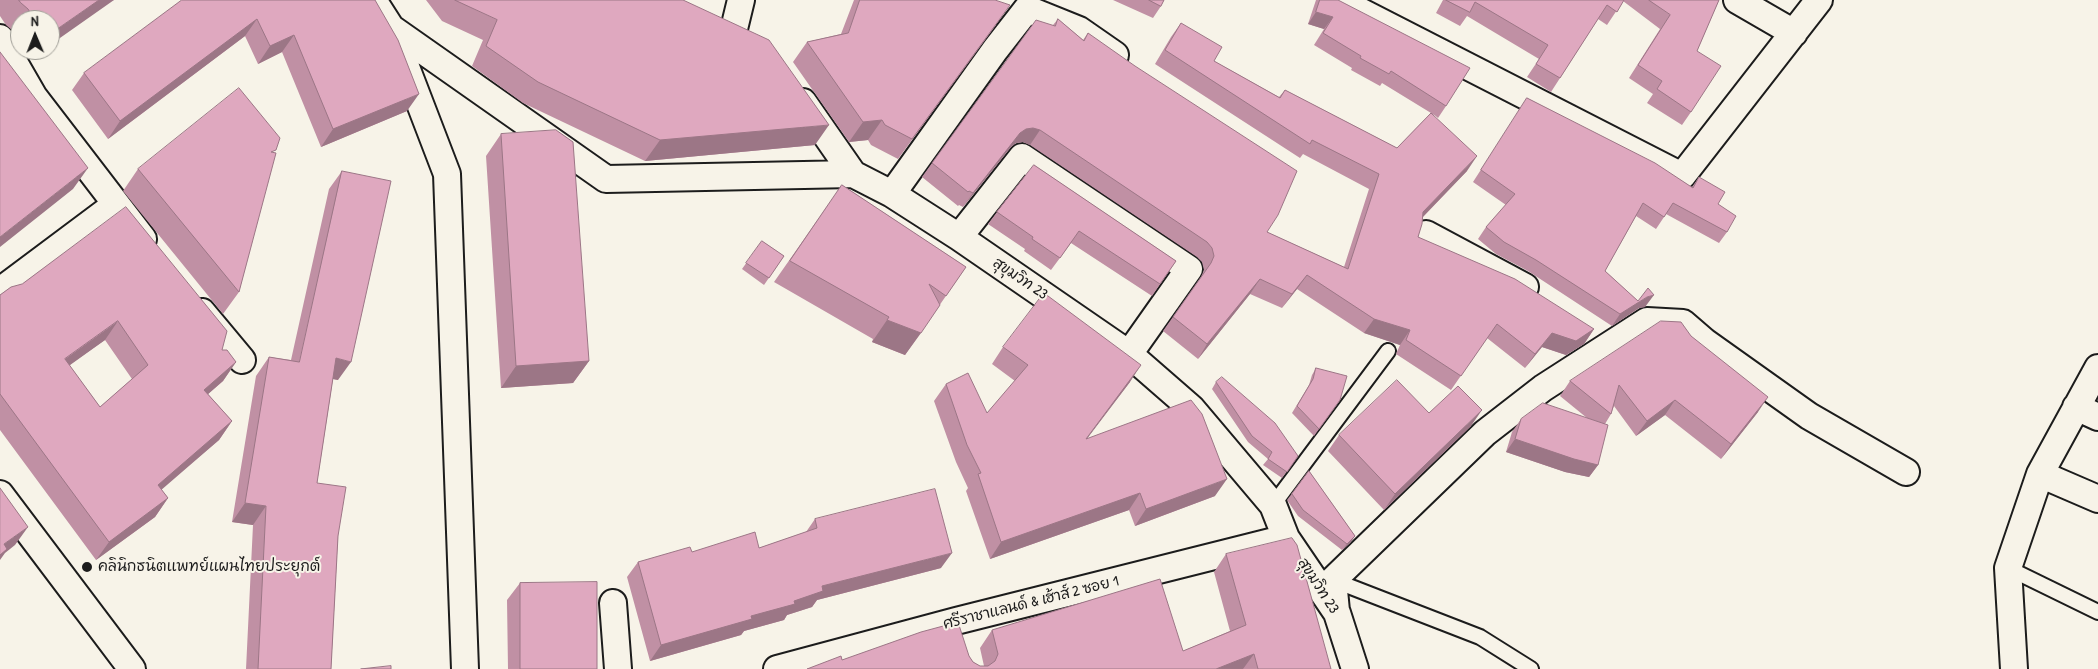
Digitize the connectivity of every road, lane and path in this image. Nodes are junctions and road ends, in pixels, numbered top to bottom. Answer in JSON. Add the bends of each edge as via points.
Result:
{"nodes":[{"id":1,"x":373,"y":0,"type":"edge"},
{"id":2,"x":741,"y":0,"type":"edge"},
{"id":3,"x":1338,"y":0,"type":"edge"},
{"id":4,"x":1737,"y":0,"type":"edge"},
{"id":5,"x":1819,"y":0,"type":"edge"},
{"id":6,"x":709,"y":22,"type":"edge"},
{"id":7,"x":390,"y":28,"type":"junction"},
{"id":8,"x":1794,"y":33,"type":"junction"},
{"id":9,"x":733,"y":34,"type":"junction"},
{"id":10,"x":0,"y":38,"type":"edge"},
{"id":11,"x":757,"y":44,"type":"edge"},
{"id":12,"x":1133,"y":68,"type":"edge"},
{"id":13,"x":787,"y":79,"type":"edge"},
{"id":14,"x":853,"y":174,"type":"junction"},
{"id":15,"x":892,"y":194,"type":"junction"},
{"id":16,"x":115,"y":205,"type":"junction"},
{"id":17,"x":1426,"y":234,"type":"dead end"},
{"id":18,"x":959,"y":237,"type":"junction"},
{"id":19,"x":159,"y":259,"type":"edge"},
{"id":20,"x":184,"y":290,"type":"edge"},
{"id":21,"x":0,"y":291,"type":"edge"},
{"id":22,"x":1545,"y":300,"type":"edge"},
{"id":23,"x":1586,"y":327,"type":"edge"},
{"id":24,"x":1611,"y":344,"type":"junction"},
{"id":25,"x":1388,"y":351,"type":"dead end"},
{"id":26,"x":1129,"y":354,"type":"junction"},
{"id":27,"x":242,"y":360,"type":"dead end"},
{"id":28,"x":2098,"y":368,"type":"edge"},
{"id":29,"x":2087,"y":412,"type":"edge"},
{"id":30,"x":1906,"y":472,"type":"dead end"},
{"id":31,"x":2040,"y":474,"type":"junction"},
{"id":32,"x":0,"y":494,"type":"edge"},
{"id":33,"x":2098,"y":499,"type":"edge"},
{"id":34,"x":1273,"y":505,"type":"junction"},
{"id":35,"x":1286,"y":538,"type":"junction"},
{"id":36,"x":2008,"y":568,"type":"junction"},
{"id":37,"x":1333,"y":580,"type":"junction"},
{"id":38,"x":613,"y":603,"type":"dead end"},
{"id":39,"x":2098,"y":612,"type":"edge"},
{"id":40,"x":1337,"y":613,"type":"junction"},
{"id":41,"x":132,"y":669,"type":"edge"},
{"id":42,"x":465,"y":669,"type":"edge"},
{"id":43,"x":618,"y":669,"type":"edge"},
{"id":44,"x":777,"y":669,"type":"edge"},
{"id":45,"x":1355,"y":669,"type":"edge"},
{"id":46,"x":1531,"y":669,"type":"edge"},
{"id":47,"x":2014,"y":669,"type":"edge"}],
"edges":[{"from":1,"to":7,"type":"street"},
{"from":2,"to":9,"type":"street"},
{"from":3,"to":8,"type":"street","via":[[1682,176]]},
{"from":4,"to":8,"type":"street"},
{"from":5,"to":8,"type":"street"},
{"from":6,"to":9,"type":"street"},
{"from":7,"to":14,"type":"street","via":[[606,179]]},
{"from":7,"to":42,"type":"street","via":[[447,174]]},
{"from":9,"to":11,"type":"street"},
{"from":10,"to":16,"type":"street","via":[[34,97]]},
{"from":12,"to":15,"type":"street","via":[[1080,30],[1027,9]]},
{"from":13,"to":14,"type":"street","name":"สุขุมวิท 23"},
{"from":14,"to":15,"type":"street","name":"สุขุมวิท 23"},
{"from":15,"to":18,"type":"street","name":"สุขุมวิท 23"},
{"from":16,"to":19,"type":"street"},
{"from":16,"to":21,"type":"street"},
{"from":17,"to":22,"type":"street"},
{"from":18,"to":26,"type":"street","name":"สุขุมวิท 23"},
{"from":18,"to":26,"type":"street","via":[[1022,158],[1189,269]]},
{"from":20,"to":27,"type":"street"},
{"from":23,"to":24,"type":"street"},
{"from":24,"to":30,"type":"street","via":[[1647,321],[1683,323],[1704,342],[1809,416]]},
{"from":24,"to":37,"type":"street","via":[[1543,388],[1485,433]]},
{"from":25,"to":34,"type":"lane"},
{"from":26,"to":34,"type":"street","name":"สุขุมวิท 23","via":[[1191,408]]},
{"from":28,"to":29,"type":"street"},
{"from":29,"to":31,"type":"street"},
{"from":31,"to":33,"type":"street"},
{"from":31,"to":36,"type":"street"},
{"from":32,"to":41,"type":"street"},
{"from":34,"to":35,"type":"street","name":"สุขุมวิท 23"},
{"from":35,"to":40,"type":"street","name":"สุขุมวิท 23"},
{"from":35,"to":44,"type":"street","name":"ศรีราชาแลนด์ & เฮ้าส์ 2 ซอย 1","via":[[959,631]]},
{"from":36,"to":39,"type":"lane"},
{"from":36,"to":47,"type":"street"},
{"from":37,"to":40,"type":"street"},
{"from":37,"to":46,"type":"lane","via":[[1480,637]]},
{"from":38,"to":43,"type":"street"},
{"from":40,"to":45,"type":"street","name":"สุขุมวิท 23"}]}
